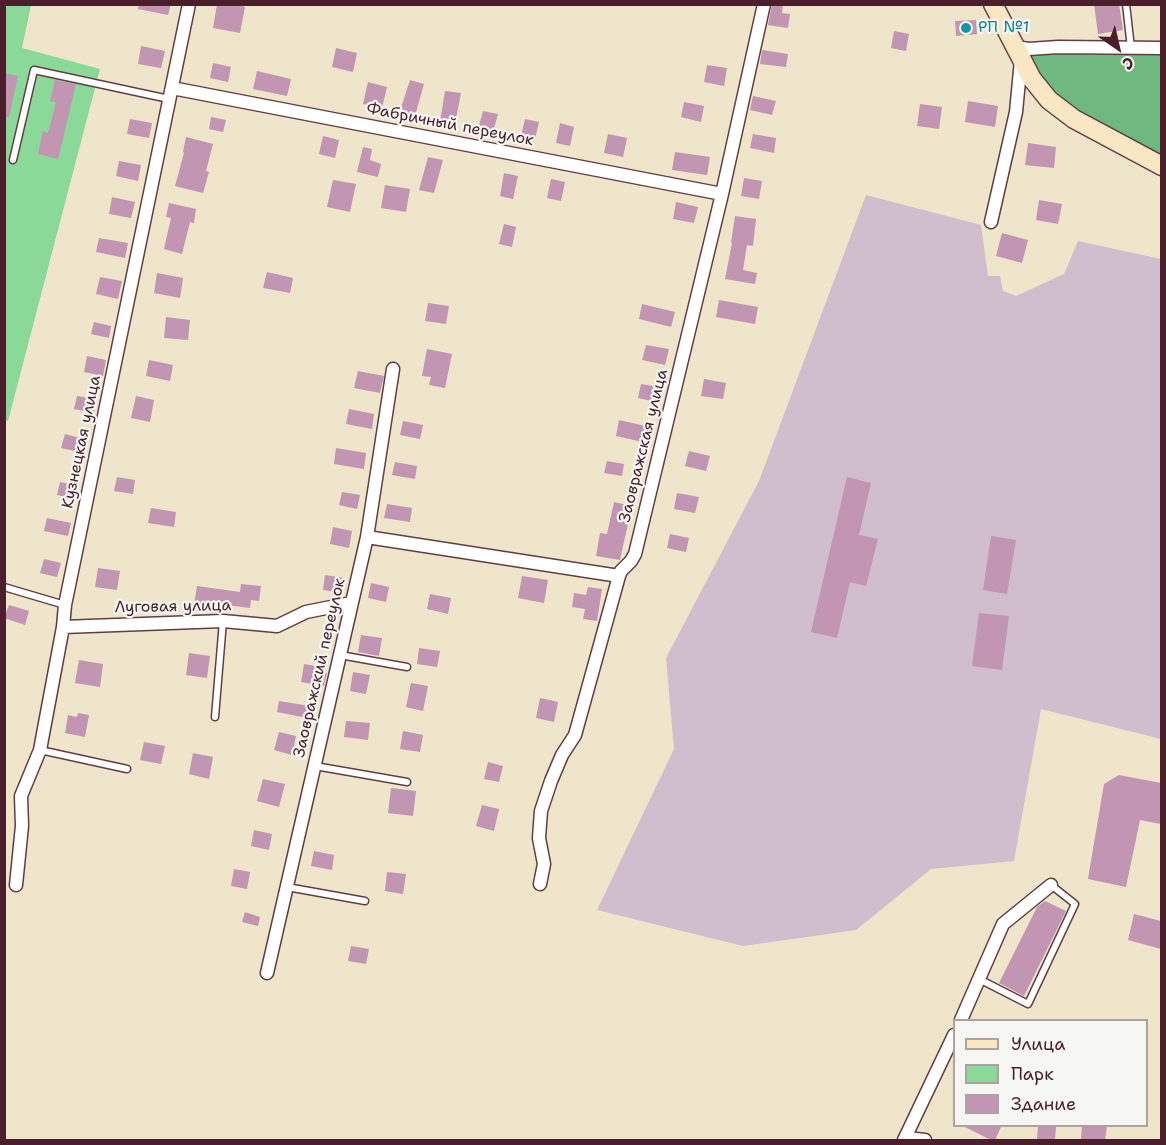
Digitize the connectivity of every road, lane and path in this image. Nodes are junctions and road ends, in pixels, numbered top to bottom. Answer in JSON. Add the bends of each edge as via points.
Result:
{"nodes":[{"id":1,"x":189,"y":4,"type":"edge"},
{"id":2,"x":764,"y":4,"type":"edge"},
{"id":3,"x":993,"y":4,"type":"edge"},
{"id":4,"x":1125,"y":4,"type":"edge"},
{"id":5,"x":1131,"y":48,"type":"junction"},
{"id":6,"x":1161,"y":48,"type":"edge"},
{"id":7,"x":1018,"y":53,"type":"junction"},
{"id":8,"x":171,"y":94,"type":"junction"},
{"id":9,"x":13,"y":160,"type":"dead end"},
{"id":10,"x":1161,"y":166,"type":"edge"},
{"id":11,"x":722,"y":194,"type":"junction"},
{"id":12,"x":991,"y":222,"type":"dead end"},
{"id":13,"x":393,"y":369,"type":"dead end"},
{"id":14,"x":367,"y":537,"type":"junction"},
{"id":15,"x":619,"y":576,"type":"junction"},
{"id":16,"x":4,"y":587,"type":"edge"},
{"id":17,"x":351,"y":603,"type":"junction"},
{"id":18,"x":65,"y":605,"type":"junction"},
{"id":19,"x":223,"y":621,"type":"junction"},
{"id":20,"x":63,"y":627,"type":"junction"},
{"id":21,"x":340,"y":655,"type":"junction"},
{"id":22,"x":407,"y":667,"type":"dead end"},
{"id":23,"x":215,"y":717,"type":"dead end"},
{"id":24,"x":40,"y":750,"type":"junction"},
{"id":25,"x":314,"y":766,"type":"junction"},
{"id":26,"x":127,"y":769,"type":"dead end"},
{"id":27,"x":408,"y":782,"type":"dead end"},
{"id":28,"x":540,"y":884,"type":"dead end"},
{"id":29,"x":16,"y":885,"type":"dead end"},
{"id":30,"x":1051,"y":885,"type":"joint"},
{"id":31,"x":287,"y":887,"type":"junction"},
{"id":32,"x":365,"y":901,"type":"dead end"},
{"id":33,"x":267,"y":973,"type":"dead end"},
{"id":34,"x":979,"y":979,"type":"junction"},
{"id":35,"x":961,"y":1019,"type":"edge"},
{"id":36,"x":953,"y":1037,"type":"edge"},
{"id":37,"x":905,"y":1139,"type":"edge"},
{"id":38,"x":925,"y":1140,"type":"edge"}],
"edges":[{"from":1,"to":8,"type":"street","name":"Кузнецкая улица"},
{"from":2,"to":11,"type":"street","name":"Заовражская улица"},
{"from":3,"to":7,"type":"main road"},
{"from":4,"to":5,"type":"lane"},
{"from":5,"to":6,"type":"street"},
{"from":5,"to":7,"type":"street","via":[[1058,47]]},
{"from":7,"to":10,"type":"main road","via":[[1049,100],[1074,119]]},
{"from":7,"to":12,"type":"street","via":[[1016,112]]},
{"from":8,"to":9,"type":"lane","via":[[34,70]]},
{"from":8,"to":11,"type":"street","name":"Фабричный переулок"},
{"from":8,"to":18,"type":"street","name":"Кузнецкая улица"},
{"from":11,"to":15,"type":"street","name":"Заовражская улица","via":[[635,554]]},
{"from":13,"to":14,"type":"street","name":"Заовражский переулок"},
{"from":14,"to":15,"type":"street"},
{"from":14,"to":17,"type":"street","name":"Заовражский переулок"},
{"from":15,"to":28,"type":"street","name":"Заовражская улица","via":[[575,735],[562,755],[541,812]]},
{"from":16,"to":18,"type":"lane"},
{"from":17,"to":19,"type":"street","name":"Луговая улица","via":[[306,612],[277,626]]},
{"from":17,"to":21,"type":"street","name":"Заовражский переулок"},
{"from":18,"to":20,"type":"street","name":"Кузнецкая улица"},
{"from":19,"to":20,"type":"street","name":"Луговая улица"},
{"from":19,"to":23,"type":"lane"},
{"from":20,"to":24,"type":"street","name":"Кузнецкая улица"},
{"from":21,"to":22,"type":"lane"},
{"from":21,"to":25,"type":"street","name":"Заовражский переулок"},
{"from":24,"to":26,"type":"lane"},
{"from":24,"to":29,"type":"street","name":"Кузнецкая улица","via":[[21,796]]},
{"from":25,"to":27,"type":"lane"},
{"from":25,"to":31,"type":"street","name":"Заовражский переулок"},
{"from":30,"to":34,"type":"street","via":[[1003,924]]},
{"from":30,"to":34,"type":"lane","via":[[1075,904],[1028,1004]]},
{"from":31,"to":32,"type":"lane"},
{"from":31,"to":33,"type":"street","name":"Заовражский переулок"},
{"from":34,"to":35,"type":"street"},
{"from":36,"to":37,"type":"street"},
{"from":37,"to":38,"type":"street"}]}
